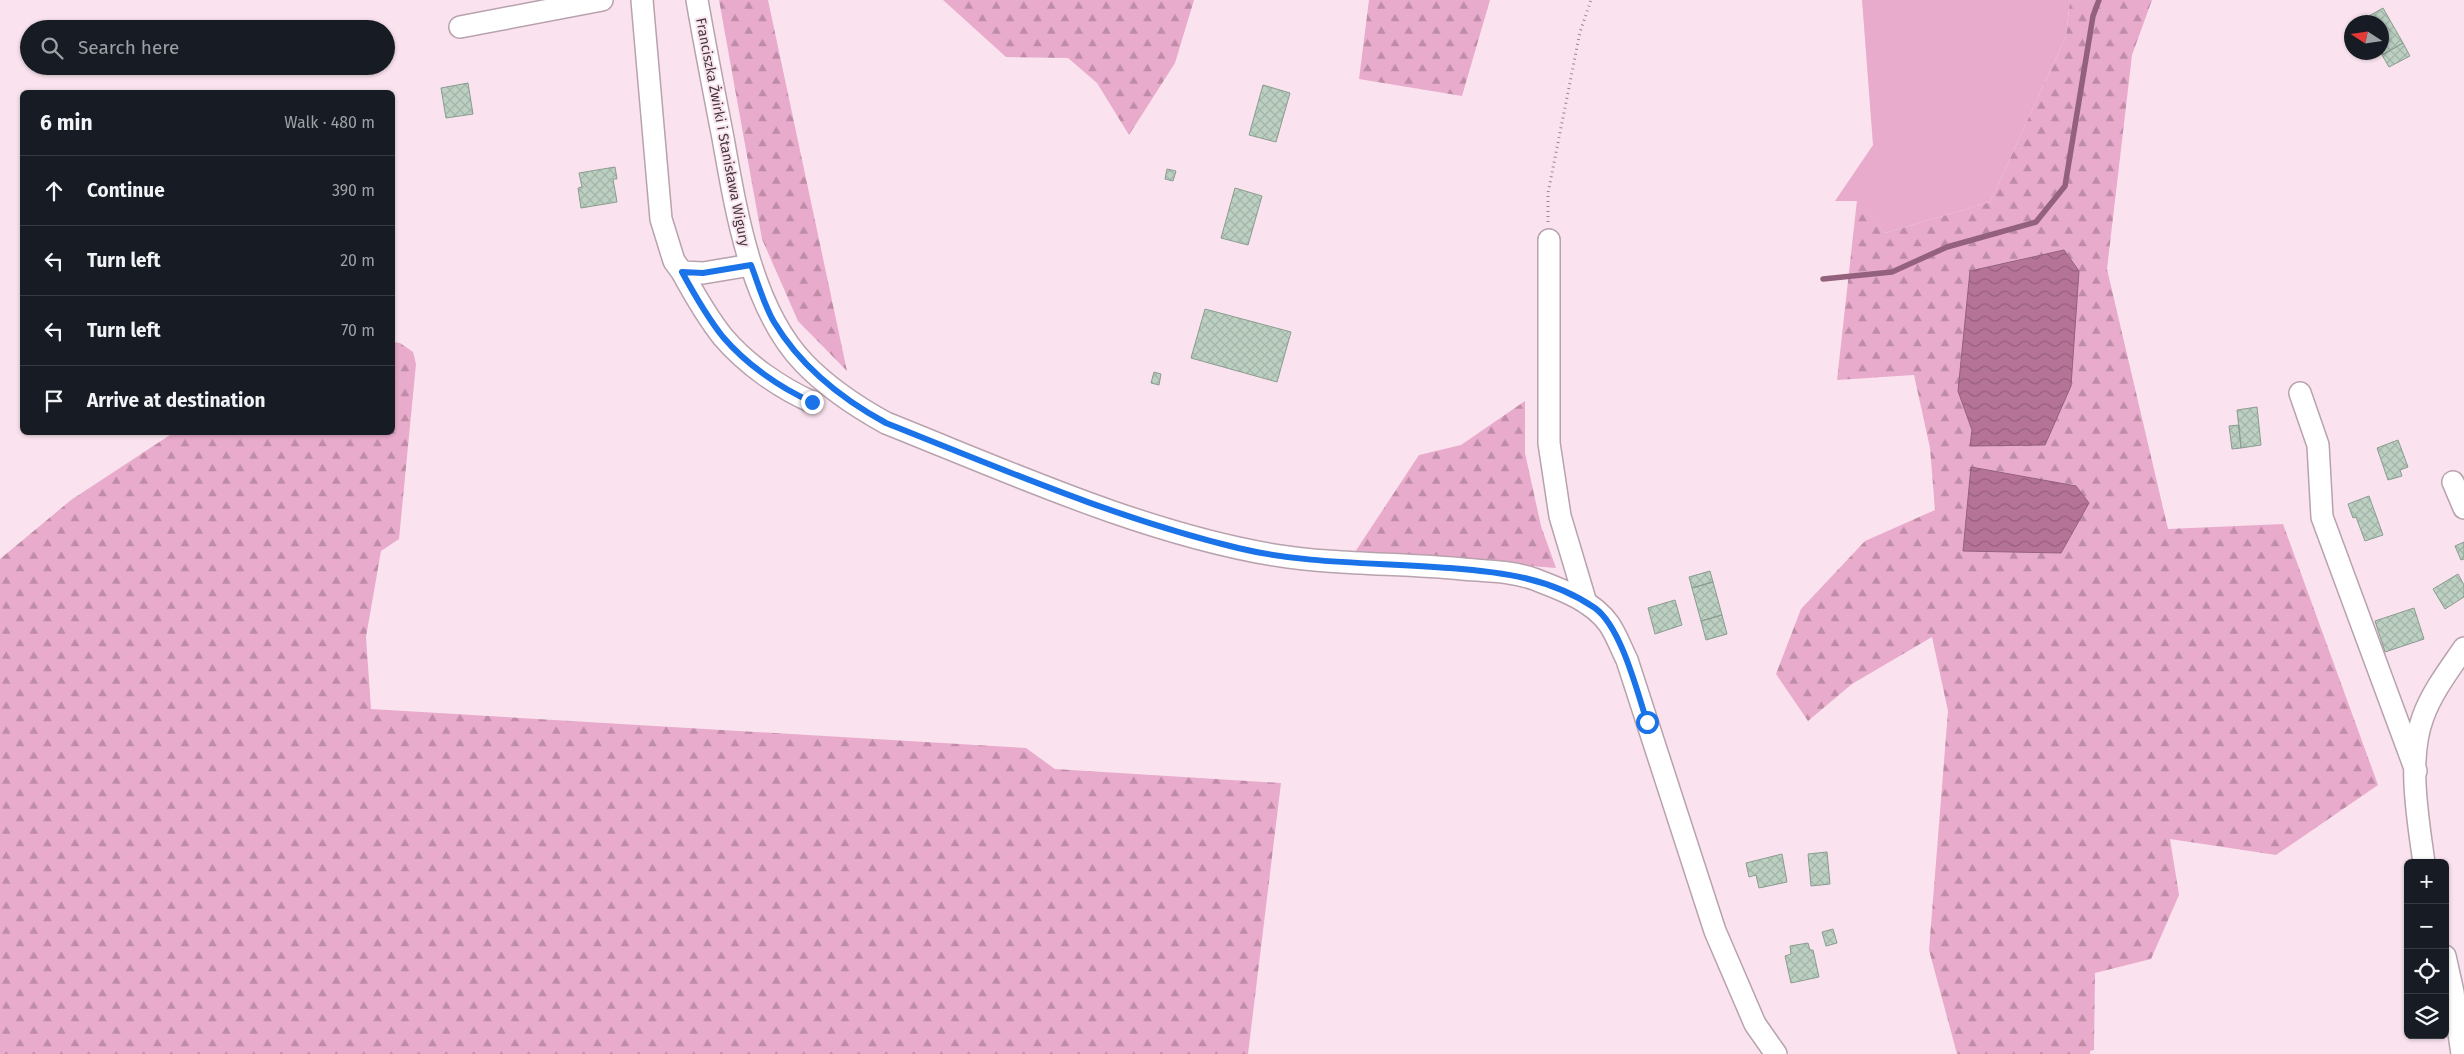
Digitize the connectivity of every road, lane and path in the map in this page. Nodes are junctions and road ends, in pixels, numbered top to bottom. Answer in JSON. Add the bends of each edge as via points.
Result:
{"nodes":[{"id":1,"x":602,"y":0,"type":"edge"},
{"id":2,"x":642,"y":0,"type":"edge"},
{"id":3,"x":697,"y":0,"type":"edge"},
{"id":4,"x":1591,"y":0,"type":"edge"},
{"id":5,"x":460,"y":26,"type":"dead end"},
{"id":6,"x":1548,"y":240,"type":"joint"},
{"id":7,"x":751,"y":265,"type":"junction"},
{"id":8,"x":682,"y":272,"type":"junction"},
{"id":9,"x":2300,"y":393,"type":"dead end"},
{"id":10,"x":812,"y":402,"type":"dead end"},
{"id":11,"x":2453,"y":482,"type":"dead end"},
{"id":12,"x":2464,"y":508,"type":"edge"},
{"id":13,"x":1586,"y":603,"type":"junction"},
{"id":14,"x":2464,"y":648,"type":"edge"},
{"id":15,"x":2416,"y":771,"type":"junction"},
{"id":16,"x":2424,"y":859,"type":"edge"},
{"id":17,"x":2449,"y":974,"type":"edge"},
{"id":18,"x":1776,"y":1054,"type":"edge"},
{"id":19,"x":2462,"y":1054,"type":"edge"}],
"edges":[{"from":1,"to":5,"type":"street"},
{"from":2,"to":8,"type":"street","via":[[661,219],[674,261]]},
{"from":3,"to":7,"type":"street","name":"Franciszka Żwirki i Stanisława Wigury","via":[[739,224]]},
{"from":4,"to":6,"type":"path","via":[[1580,32],[1548,193]]},
{"from":6,"to":13,"type":"street","via":[[1549,443],[1560,516]]},
{"from":7,"to":8,"type":"street","name":"Franciszka Żwirki i Stanisława Wigury","via":[[703,273]]},
{"from":7,"to":13,"type":"street","name":"Franciszka Żwirki i Stanisława Wigury","via":[[773,320],[802,362],[825,383],[886,423],[1097,505],[1239,548],[1304,560],[1493,572],[1531,578]]},
{"from":8,"to":10,"type":"street","via":[[723,337],[757,368],[792,393]]},
{"from":9,"to":15,"type":"street","via":[[2318,445],[2322,516]]},
{"from":11,"to":12,"type":"street"},
{"from":13,"to":18,"type":"street","name":"Franciszka Żwirki i Stanisława Wigury","via":[[1610,625],[1627,660],[1716,931],[1755,1024]]},
{"from":14,"to":15,"type":"street","via":[[2440,683],[2422,720]]},
{"from":15,"to":16,"type":"street","via":[[2415,790]]},
{"from":17,"to":19,"type":"street"}]}
